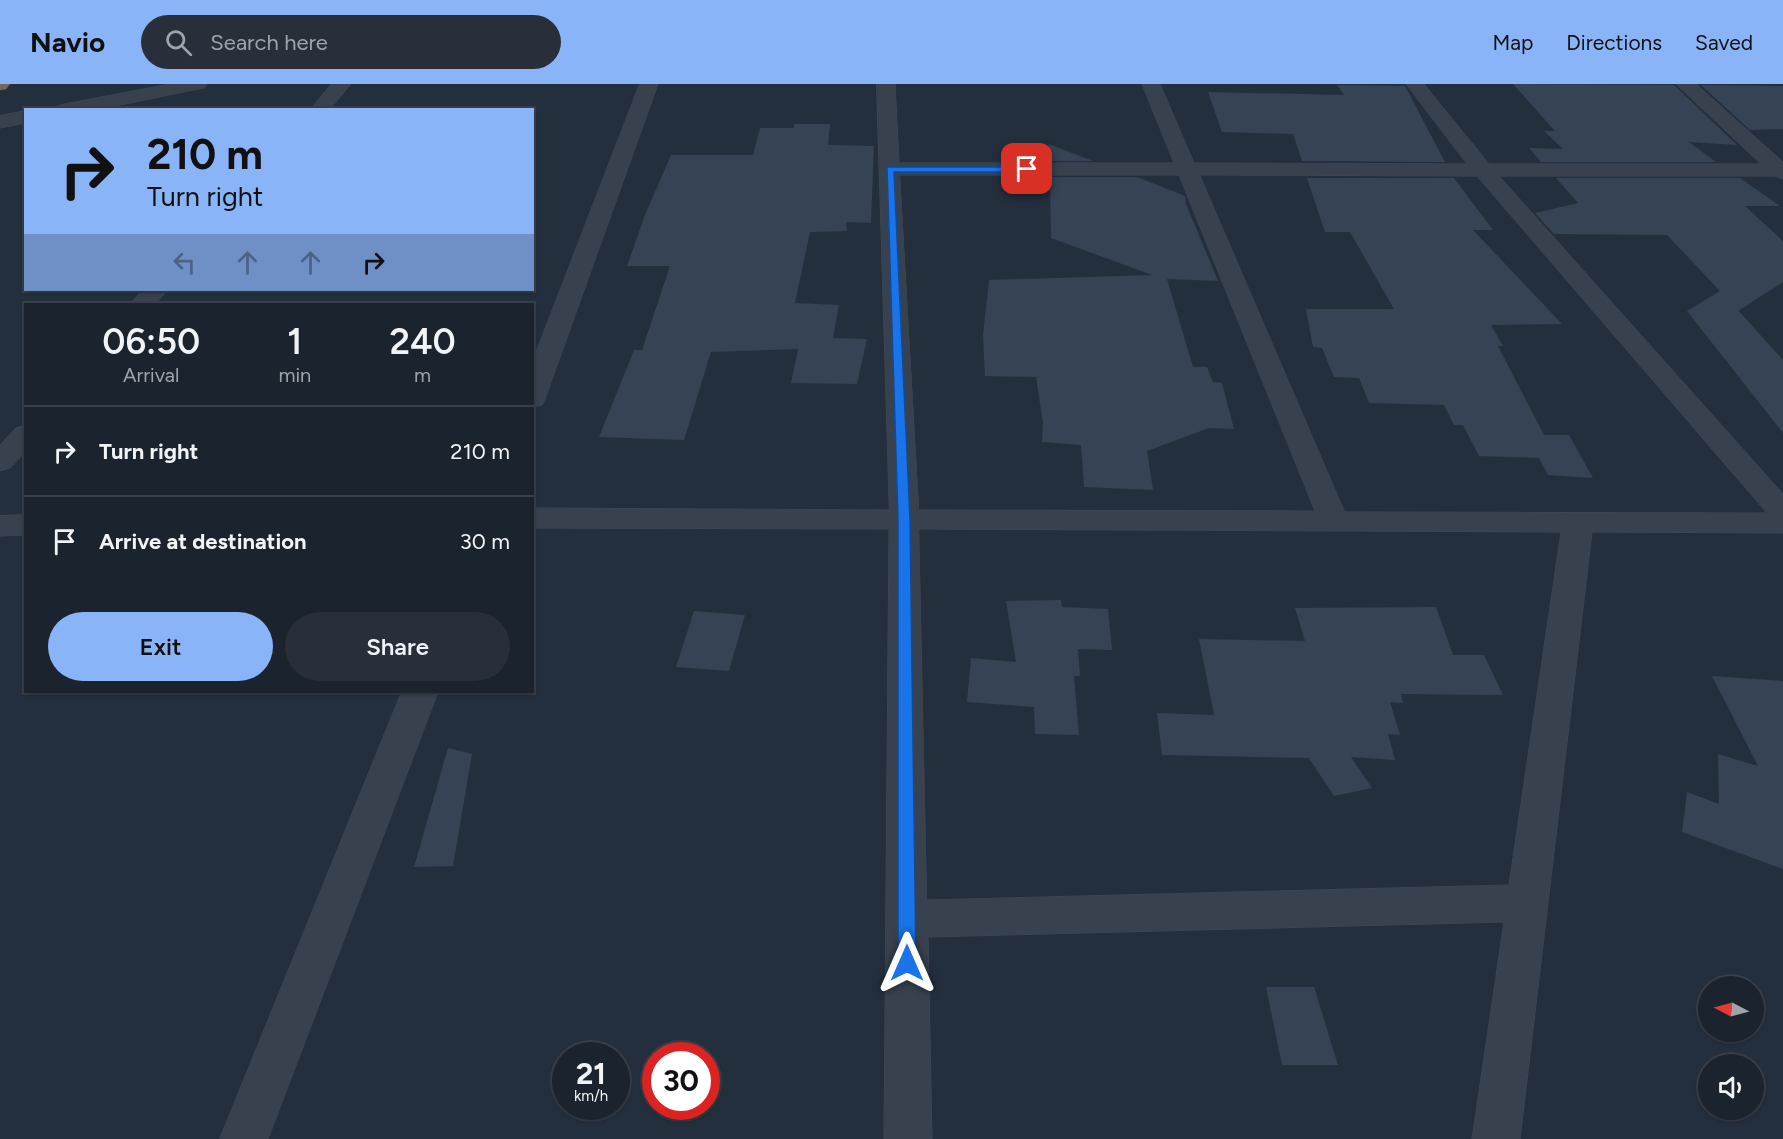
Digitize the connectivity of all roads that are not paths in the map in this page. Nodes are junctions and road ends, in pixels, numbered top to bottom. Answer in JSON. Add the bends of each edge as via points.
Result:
{"nodes":[{"id":1,"x":198,"y":84,"type":"edge"},
{"id":2,"x":342,"y":84,"type":"edge"},
{"id":3,"x":649,"y":84,"type":"edge"},
{"id":4,"x":886,"y":84,"type":"edge"},
{"id":5,"x":1151,"y":84,"type":"edge"},
{"id":6,"x":1415,"y":84,"type":"edge"},
{"id":7,"x":1685,"y":84,"type":"edge"},
{"id":8,"x":75,"y":108,"type":"edge"},
{"id":9,"x":321,"y":108,"type":"edge"},
{"id":10,"x":24,"y":117,"type":"edge"},
{"id":11,"x":0,"y":122,"type":"edge"},
{"id":12,"x":890,"y":169,"type":"junction"},
{"id":13,"x":1187,"y":170,"type":"junction"},
{"id":14,"x":1484,"y":170,"type":"junction"},
{"id":15,"x":1782,"y":171,"type":"edge"},
{"id":16,"x":155,"y":291,"type":"edge"},
{"id":17,"x":143,"y":303,"type":"edge"},
{"id":18,"x":534,"y":394,"type":"edge"},
{"id":19,"x":24,"y":436,"type":"edge"},
{"id":20,"x":0,"y":462,"type":"edge"},
{"id":21,"x":1783,"y":513,"type":"edge"},
{"id":22,"x":534,"y":518,"type":"edge"},
{"id":23,"x":904,"y":519,"type":"junction"},
{"id":24,"x":1334,"y":521,"type":"junction"},
{"id":25,"x":1578,"y":522,"type":"junction"},
{"id":26,"x":1783,"y":523,"type":"edge"},
{"id":27,"x":24,"y":525,"type":"edge"},
{"id":28,"x":0,"y":526,"type":"edge"},
{"id":29,"x":420,"y":693,"type":"edge"},
{"id":30,"x":1527,"y":903,"type":"junction"},
{"id":31,"x":907,"y":919,"type":"junction"},
{"id":32,"x":244,"y":1139,"type":"edge"},
{"id":33,"x":908,"y":1139,"type":"edge"},
{"id":34,"x":1496,"y":1139,"type":"edge"}],
"edges":[{"from":1,"to":8,"type":"street"},
{"from":2,"to":9,"type":"street"},
{"from":3,"to":18,"type":"street"},
{"from":4,"to":12,"type":"street"},
{"from":5,"to":13,"type":"street"},
{"from":6,"to":14,"type":"street"},
{"from":7,"to":15,"type":"street"},
{"from":10,"to":11,"type":"street"},
{"from":12,"to":13,"type":"street"},
{"from":12,"to":23,"type":"street"},
{"from":13,"to":14,"type":"street"},
{"from":13,"to":24,"type":"street"},
{"from":14,"to":15,"type":"street"},
{"from":14,"to":21,"type":"street"},
{"from":16,"to":17,"type":"street"},
{"from":19,"to":20,"type":"street"},
{"from":22,"to":23,"type":"street"},
{"from":23,"to":24,"type":"street"},
{"from":23,"to":31,"type":"street"},
{"from":24,"to":25,"type":"street"},
{"from":25,"to":26,"type":"street"},
{"from":25,"to":30,"type":"street"},
{"from":27,"to":28,"type":"street"},
{"from":29,"to":32,"type":"street"},
{"from":30,"to":31,"type":"street"},
{"from":30,"to":34,"type":"street"},
{"from":31,"to":33,"type":"street"}]}
